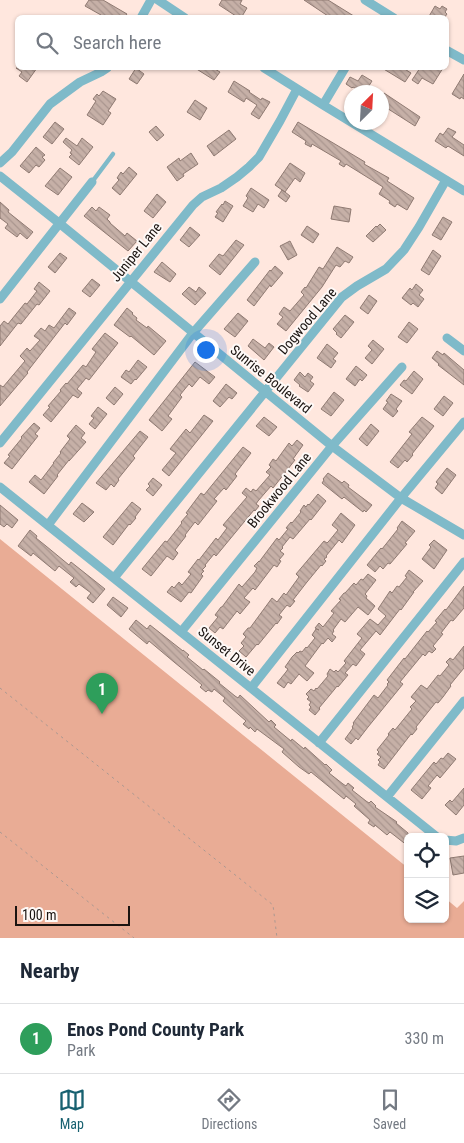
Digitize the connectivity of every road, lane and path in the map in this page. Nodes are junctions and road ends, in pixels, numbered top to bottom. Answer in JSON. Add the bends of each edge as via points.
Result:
{"nodes":[{"id":1,"x":151,"y":0,"type":"edge"},
{"id":2,"x":158,"y":0,"type":"edge"},
{"id":3,"x":366,"y":0,"type":"edge"},
{"id":4,"x":380,"y":9,"type":"junction"},
{"id":5,"x":143,"y":15,"type":"edge"},
{"id":6,"x":180,"y":15,"type":"edge"},
{"id":7,"x":377,"y":15,"type":"edge"},
{"id":8,"x":389,"y":15,"type":"edge"},
{"id":9,"x":449,"y":52,"type":"edge"},
{"id":10,"x":464,"y":60,"type":"edge"},
{"id":11,"x":104,"y":70,"type":"edge"},
{"id":12,"x":267,"y":70,"type":"edge"},
{"id":13,"x":344,"y":70,"type":"edge"},
{"id":14,"x":297,"y":89,"type":"junction"},
{"id":15,"x":323,"y":105,"type":"junction"},
{"id":16,"x":113,"y":154,"type":"dead end"},
{"id":17,"x":0,"y":163,"type":"edge"},
{"id":18,"x":0,"y":176,"type":"edge"},
{"id":19,"x":446,"y":180,"type":"junction"},
{"id":20,"x":92,"y":182,"type":"joint"},
{"id":21,"x":464,"y":191,"type":"edge"},
{"id":22,"x":59,"y":223,"type":"junction"},
{"id":23,"x":255,"y":262,"type":"dead end"},
{"id":24,"x":130,"y":282,"type":"junction"},
{"id":25,"x":0,"y":299,"type":"edge"},
{"id":26,"x":193,"y":333,"type":"junction"},
{"id":27,"x":447,"y":338,"type":"dead end"},
{"id":28,"x":464,"y":351,"type":"edge"},
{"id":29,"x":402,"y":367,"type":"dead end"},
{"id":30,"x":265,"y":392,"type":"junction"},
{"id":31,"x":464,"y":422,"type":"edge"},
{"id":32,"x":0,"y":442,"type":"edge"},
{"id":33,"x":332,"y":446,"type":"junction"},
{"id":34,"x":0,"y":486,"type":"edge"},
{"id":35,"x":401,"y":498,"type":"junction"},
{"id":36,"x":48,"y":525,"type":"junction"},
{"id":37,"x":464,"y":535,"type":"edge"},
{"id":38,"x":464,"y":562,"type":"edge"},
{"id":39,"x":114,"y":578,"type":"junction"},
{"id":40,"x":181,"y":632,"type":"junction"},
{"id":41,"x":0,"y":688,"type":"edge"},
{"id":42,"x":251,"y":688,"type":"junction"},
{"id":43,"x":464,"y":701,"type":"edge"},
{"id":44,"x":319,"y":743,"type":"junction"},
{"id":45,"x":387,"y":797,"type":"junction"},
{"id":46,"x":0,"y":832,"type":"edge"},
{"id":47,"x":432,"y":833,"type":"edge"},
{"id":48,"x":464,"y":838,"type":"edge"},
{"id":49,"x":449,"y":840,"type":"edge"},
{"id":50,"x":134,"y":938,"type":"edge"},
{"id":51,"x":277,"y":938,"type":"edge"}],
"edges":[{"from":1,"to":5,"type":"street"},
{"from":2,"to":6,"type":"street"},
{"from":3,"to":4,"type":"street"},
{"from":4,"to":7,"type":"street"},
{"from":4,"to":8,"type":"street"},
{"from":9,"to":10,"type":"street"},
{"from":11,"to":17,"type":"street","via":[[80,82],[50,104]]},
{"from":12,"to":14,"type":"street"},
{"from":13,"to":15,"type":"street"},
{"from":14,"to":15,"type":"street"},
{"from":14,"to":24,"type":"street","name":"Juniper Lane","via":[[259,157],[237,177],[193,205]]},
{"from":15,"to":19,"type":"street"},
{"from":16,"to":20,"type":"lane"},
{"from":18,"to":22,"type":"street","name":"Sunrise Boulevard"},
{"from":19,"to":21,"type":"street"},
{"from":19,"to":30,"type":"street","name":"Dogwood Lane","via":[[404,250],[386,270],[342,297]]},
{"from":20,"to":22,"type":"street"},
{"from":22,"to":24,"type":"street","name":"Sunrise Boulevard"},
{"from":22,"to":25,"type":"street"},
{"from":23,"to":26,"type":"street"},
{"from":24,"to":26,"type":"street","name":"Sunrise Boulevard"},
{"from":24,"to":32,"type":"street","name":"Juniper Lane"},
{"from":26,"to":30,"type":"street","name":"Sunrise Boulevard"},
{"from":26,"to":36,"type":"street"},
{"from":27,"to":28,"type":"street"},
{"from":29,"to":33,"type":"street","name":"Brookwood Lane"},
{"from":30,"to":33,"type":"street","name":"Sunrise Boulevard"},
{"from":30,"to":39,"type":"street","name":"Dogwood Lane"},
{"from":31,"to":35,"type":"street"},
{"from":33,"to":35,"type":"street","name":"Sunrise Boulevard"},
{"from":33,"to":40,"type":"street","name":"Brookwood Lane"},
{"from":34,"to":36,"type":"street","name":"Sunset Drive"},
{"from":35,"to":37,"type":"street","name":"Sunrise Boulevard"},
{"from":35,"to":42,"type":"street"},
{"from":36,"to":39,"type":"street","name":"Sunset Drive"},
{"from":38,"to":44,"type":"street"},
{"from":39,"to":40,"type":"street","name":"Sunset Drive"},
{"from":40,"to":42,"type":"street","name":"Sunset Drive"},
{"from":41,"to":51,"type":"path","via":[[273,905]]},
{"from":42,"to":44,"type":"street","name":"Sunset Drive"},
{"from":43,"to":45,"type":"street"},
{"from":44,"to":45,"type":"street","name":"Sunset Drive"},
{"from":45,"to":47,"type":"street","name":"Sunset Drive"},
{"from":46,"to":50,"type":"path"},
{"from":48,"to":49,"type":"street"}]}
